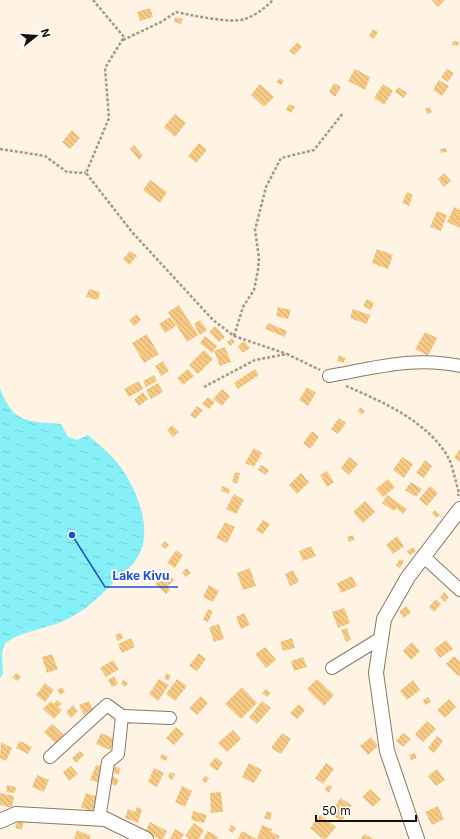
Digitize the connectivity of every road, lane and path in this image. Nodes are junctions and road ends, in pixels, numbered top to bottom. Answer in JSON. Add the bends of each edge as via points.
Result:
{"nodes":[{"id":1,"x":93,"y":0,"type":"edge"},
{"id":2,"x":273,"y":0,"type":"edge"},
{"id":3,"x":122,"y":40,"type":"junction"},
{"id":4,"x":344,"y":113,"type":"dead end"},
{"id":5,"x":0,"y":149,"type":"edge"},
{"id":6,"x":86,"y":173,"type":"junction"},
{"id":7,"x":234,"y":336,"type":"junction"},
{"id":8,"x":287,"y":354,"type":"junction"},
{"id":9,"x":460,"y":366,"type":"edge"},
{"id":10,"x":329,"y":376,"type":"junction"},
{"id":11,"x":204,"y":387,"type":"dead end"},
{"id":12,"x":458,"y":511,"type":"edge"},
{"id":13,"x":423,"y":556,"type":"junction"},
{"id":14,"x":460,"y":590,"type":"edge"},
{"id":15,"x":381,"y":638,"type":"junction"},
{"id":16,"x":332,"y":668,"type":"dead end"},
{"id":17,"x":122,"y":716,"type":"junction"},
{"id":18,"x":170,"y":718,"type":"dead end"},
{"id":19,"x":50,"y":757,"type":"dead end"},
{"id":20,"x":99,"y":819,"type":"junction"},
{"id":21,"x":0,"y":821,"type":"edge"},
{"id":22,"x":146,"y":839,"type":"edge"},
{"id":23,"x":417,"y":839,"type":"edge"}],
"edges":[{"from":1,"to":3,"type":"path","via":[[124,37]]},
{"from":2,"to":3,"type":"path","via":[[263,10],[243,20],[203,18],[176,12],[164,21]]},
{"from":3,"to":6,"type":"path","via":[[105,68],[109,118]]},
{"from":4,"to":7,"type":"path","via":[[314,150],[281,158],[266,187],[255,230],[259,258],[254,290],[243,307]]},
{"from":5,"to":6,"type":"path","via":[[45,156],[67,172]]},
{"from":6,"to":7,"type":"path","via":[[132,232],[213,320]]},
{"from":7,"to":8,"type":"path"},
{"from":8,"to":10,"type":"path"},
{"from":8,"to":11,"type":"path","via":[[255,360]]},
{"from":9,"to":10,"type":"street","via":[[410,362]]},
{"from":10,"to":12,"type":"path","via":[[343,385],[379,400],[428,431],[448,457],[459,492]]},
{"from":12,"to":13,"type":"street"},
{"from":13,"to":14,"type":"street"},
{"from":13,"to":15,"type":"street","via":[[384,619]]},
{"from":15,"to":16,"type":"street"},
{"from":15,"to":23,"type":"street","via":[[376,673],[387,751]]},
{"from":17,"to":18,"type":"street"},
{"from":17,"to":19,"type":"street","via":[[108,705]]},
{"from":17,"to":20,"type":"street","via":[[118,754],[108,762]]},
{"from":20,"to":21,"type":"street","via":[[16,814]]},
{"from":20,"to":22,"type":"street","via":[[105,819]]}]}
